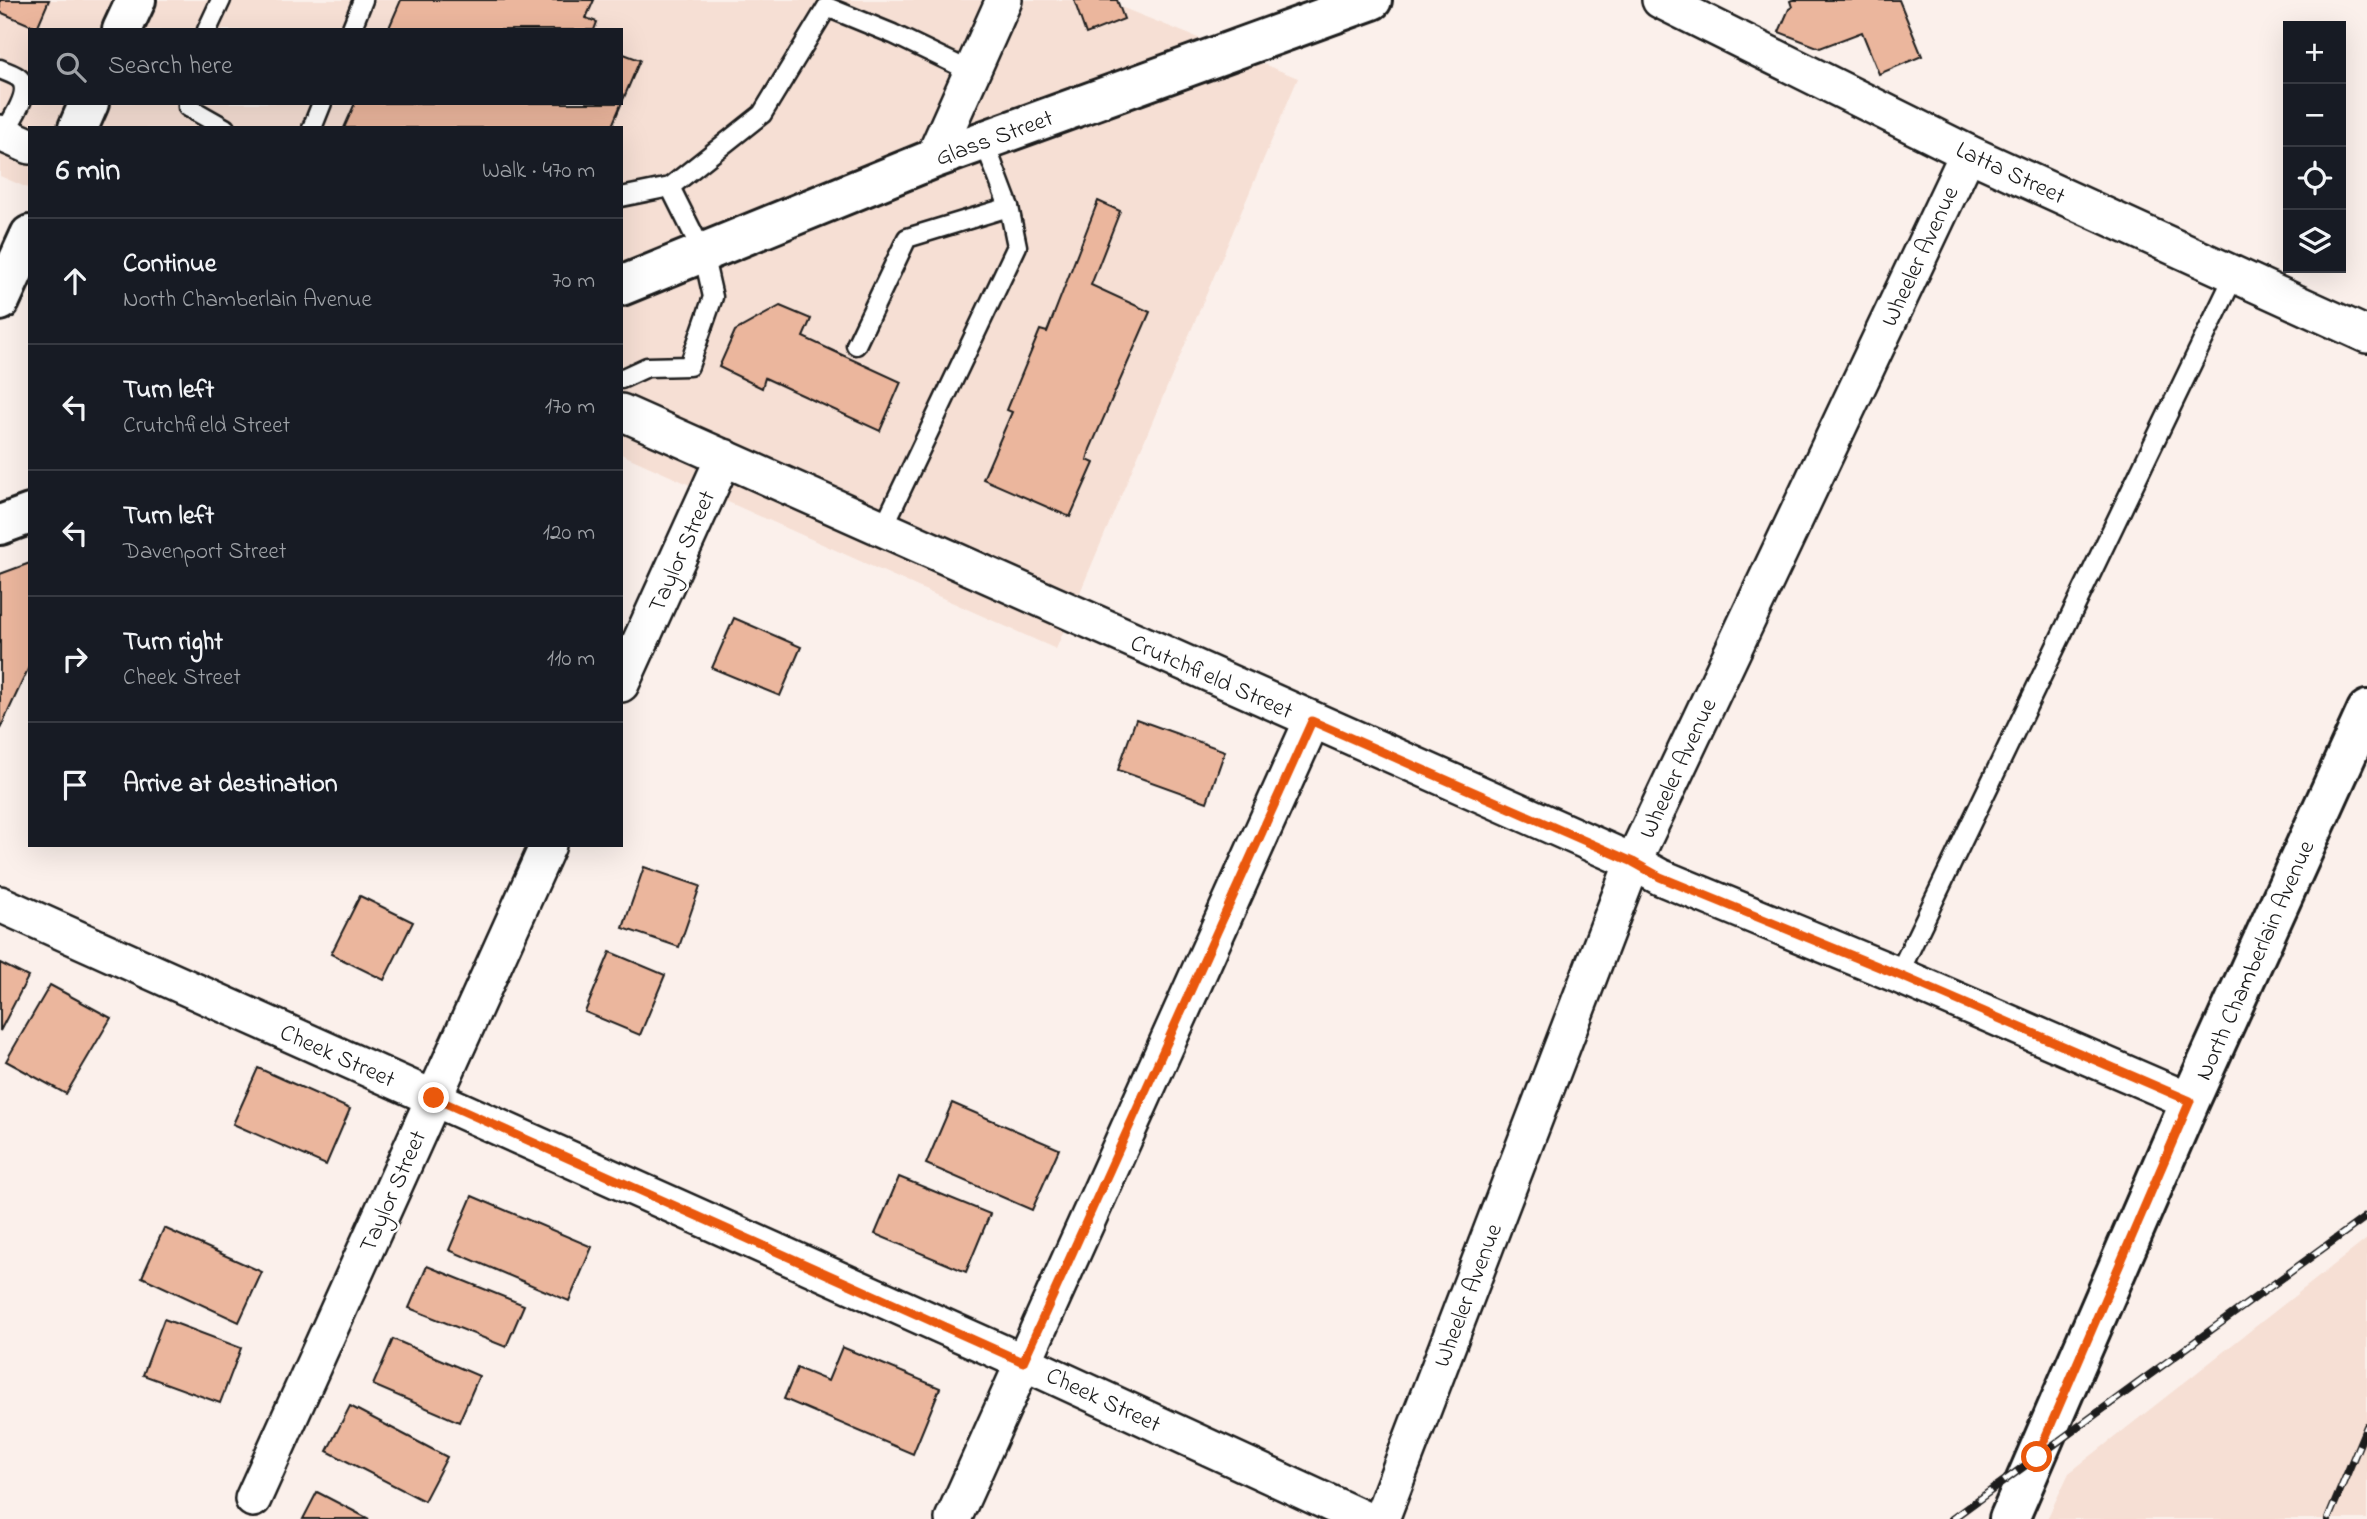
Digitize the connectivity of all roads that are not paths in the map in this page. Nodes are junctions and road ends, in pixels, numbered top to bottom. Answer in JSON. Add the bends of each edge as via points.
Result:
{"nodes":[{"id":1,"x":136,"y":0,"type":"edge"},
{"id":2,"x":221,"y":0,"type":"edge"},
{"id":3,"x":363,"y":0,"type":"edge"},
{"id":4,"x":1004,"y":0,"type":"edge"},
{"id":5,"x":1372,"y":0,"type":"edge"},
{"id":6,"x":1663,"y":1,"type":"edge"},
{"id":7,"x":829,"y":4,"type":"edge"},
{"id":8,"x":123,"y":28,"type":"edge"},
{"id":9,"x":208,"y":28,"type":"edge"},
{"id":10,"x":352,"y":28,"type":"edge"},
{"id":11,"x":0,"y":69,"type":"edge"},
{"id":12,"x":972,"y":72,"type":"junction"},
{"id":13,"x":88,"y":105,"type":"edge"},
{"id":14,"x":188,"y":105,"type":"edge"},
{"id":15,"x":321,"y":105,"type":"edge"},
{"id":16,"x":79,"y":126,"type":"edge"},
{"id":17,"x":221,"y":126,"type":"edge"},
{"id":18,"x":313,"y":126,"type":"edge"},
{"id":19,"x":8,"y":138,"type":"edge"},
{"id":20,"x":984,"y":141,"type":"junction"},
{"id":21,"x":1968,"y":153,"type":"junction"},
{"id":22,"x":933,"y":159,"type":"junction"},
{"id":23,"x":670,"y":187,"type":"junction"},
{"id":24,"x":623,"y":197,"type":"edge"},
{"id":25,"x":1009,"y":207,"type":"junction"},
{"id":26,"x":28,"y":239,"type":"edge"},
{"id":27,"x":703,"y":253,"type":"junction"},
{"id":28,"x":2234,"y":275,"type":"junction"},
{"id":29,"x":623,"y":285,"type":"edge"},
{"id":30,"x":0,"y":301,"type":"edge"},
{"id":31,"x":2367,"y":335,"type":"edge"},
{"id":32,"x":856,"y":345,"type":"dead end"},
{"id":33,"x":623,"y":378,"type":"edge"},
{"id":34,"x":623,"y":413,"type":"edge"},
{"id":35,"x":724,"y":457,"type":"junction"},
{"id":36,"x":28,"y":515,"type":"edge"},
{"id":37,"x":0,"y":525,"type":"edge"},
{"id":38,"x":883,"y":528,"type":"junction"},
{"id":39,"x":623,"y":680,"type":"edge"},
{"id":40,"x":1312,"y":721,"type":"junction"},
{"id":41,"x":2365,"y":721,"type":"edge"},
{"id":42,"x":547,"y":847,"type":"edge"},
{"id":43,"x":1633,"y":862,"type":"junction"},
{"id":44,"x":0,"y":904,"type":"edge"},
{"id":45,"x":1899,"y":975,"type":"junction"},
{"id":46,"x":434,"y":1098,"type":"junction"},
{"id":47,"x":2190,"y":1101,"type":"junction"},
{"id":48,"x":1023,"y":1362,"type":"junction"},
{"id":49,"x":253,"y":1499,"type":"dead end"},
{"id":50,"x":953,"y":1519,"type":"edge"},
{"id":51,"x":1364,"y":1519,"type":"edge"},
{"id":52,"x":1381,"y":1519,"type":"edge"},
{"id":53,"x":2009,"y":1519,"type":"edge"}],
"edges":[{"from":1,"to":8,"type":"street"},
{"from":2,"to":9,"type":"lane"},
{"from":3,"to":10,"type":"lane"},
{"from":4,"to":12,"type":"street"},
{"from":5,"to":20,"type":"street","name":"Glass Street"},
{"from":6,"to":21,"type":"street","name":"Latta Street"},
{"from":7,"to":12,"type":"lane"},
{"from":7,"to":23,"type":"lane","via":[[762,114]]},
{"from":11,"to":19,"type":"lane","via":[[23,82],[24,90]]},
{"from":12,"to":22,"type":"street"},
{"from":13,"to":16,"type":"street"},
{"from":14,"to":17,"type":"lane"},
{"from":15,"to":18,"type":"lane"},
{"from":20,"to":22,"type":"street","name":"Glass Street"},
{"from":20,"to":25,"type":"lane"},
{"from":21,"to":28,"type":"street","name":"Latta Street"},
{"from":21,"to":43,"type":"street","name":"Wheeler Avenue"},
{"from":22,"to":27,"type":"street","name":"Glass Street"},
{"from":23,"to":24,"type":"lane"},
{"from":23,"to":27,"type":"lane"},
{"from":25,"to":32,"type":"lane","via":[[907,238]]},
{"from":25,"to":38,"type":"lane","via":[[1017,246]]},
{"from":26,"to":30,"type":"street"},
{"from":27,"to":29,"type":"street","name":"Glass Street"},
{"from":27,"to":33,"type":"lane","via":[[713,297],[688,366],[647,367]]},
{"from":28,"to":31,"type":"street","name":"Latta Street"},
{"from":28,"to":45,"type":"lane"},
{"from":34,"to":35,"type":"street","name":"Crutchfield Street"},
{"from":35,"to":38,"type":"street","name":"Crutchfield Street"},
{"from":35,"to":39,"type":"street","name":"Taylor Street"},
{"from":36,"to":37,"type":"street"},
{"from":38,"to":40,"type":"street","name":"Crutchfield Street"},
{"from":40,"to":43,"type":"street","name":"Crutchfield Street"},
{"from":40,"to":48,"type":"street"},
{"from":41,"to":47,"type":"street","name":"North Chamberlain Avenue"},
{"from":42,"to":46,"type":"street","name":"Taylor Street"},
{"from":43,"to":45,"type":"street","name":"Crutchfield Street"},
{"from":43,"to":52,"type":"street","name":"Wheeler Avenue"},
{"from":44,"to":46,"type":"street","name":"Cheek Street"},
{"from":45,"to":47,"type":"street","name":"Crutchfield Street"},
{"from":46,"to":48,"type":"street","name":"Cheek Street"},
{"from":46,"to":49,"type":"street","name":"Taylor Street"},
{"from":47,"to":53,"type":"street","name":"North Chamberlain Avenue"},
{"from":48,"to":50,"type":"street"},
{"from":48,"to":51,"type":"street","name":"Cheek Street"}]}
